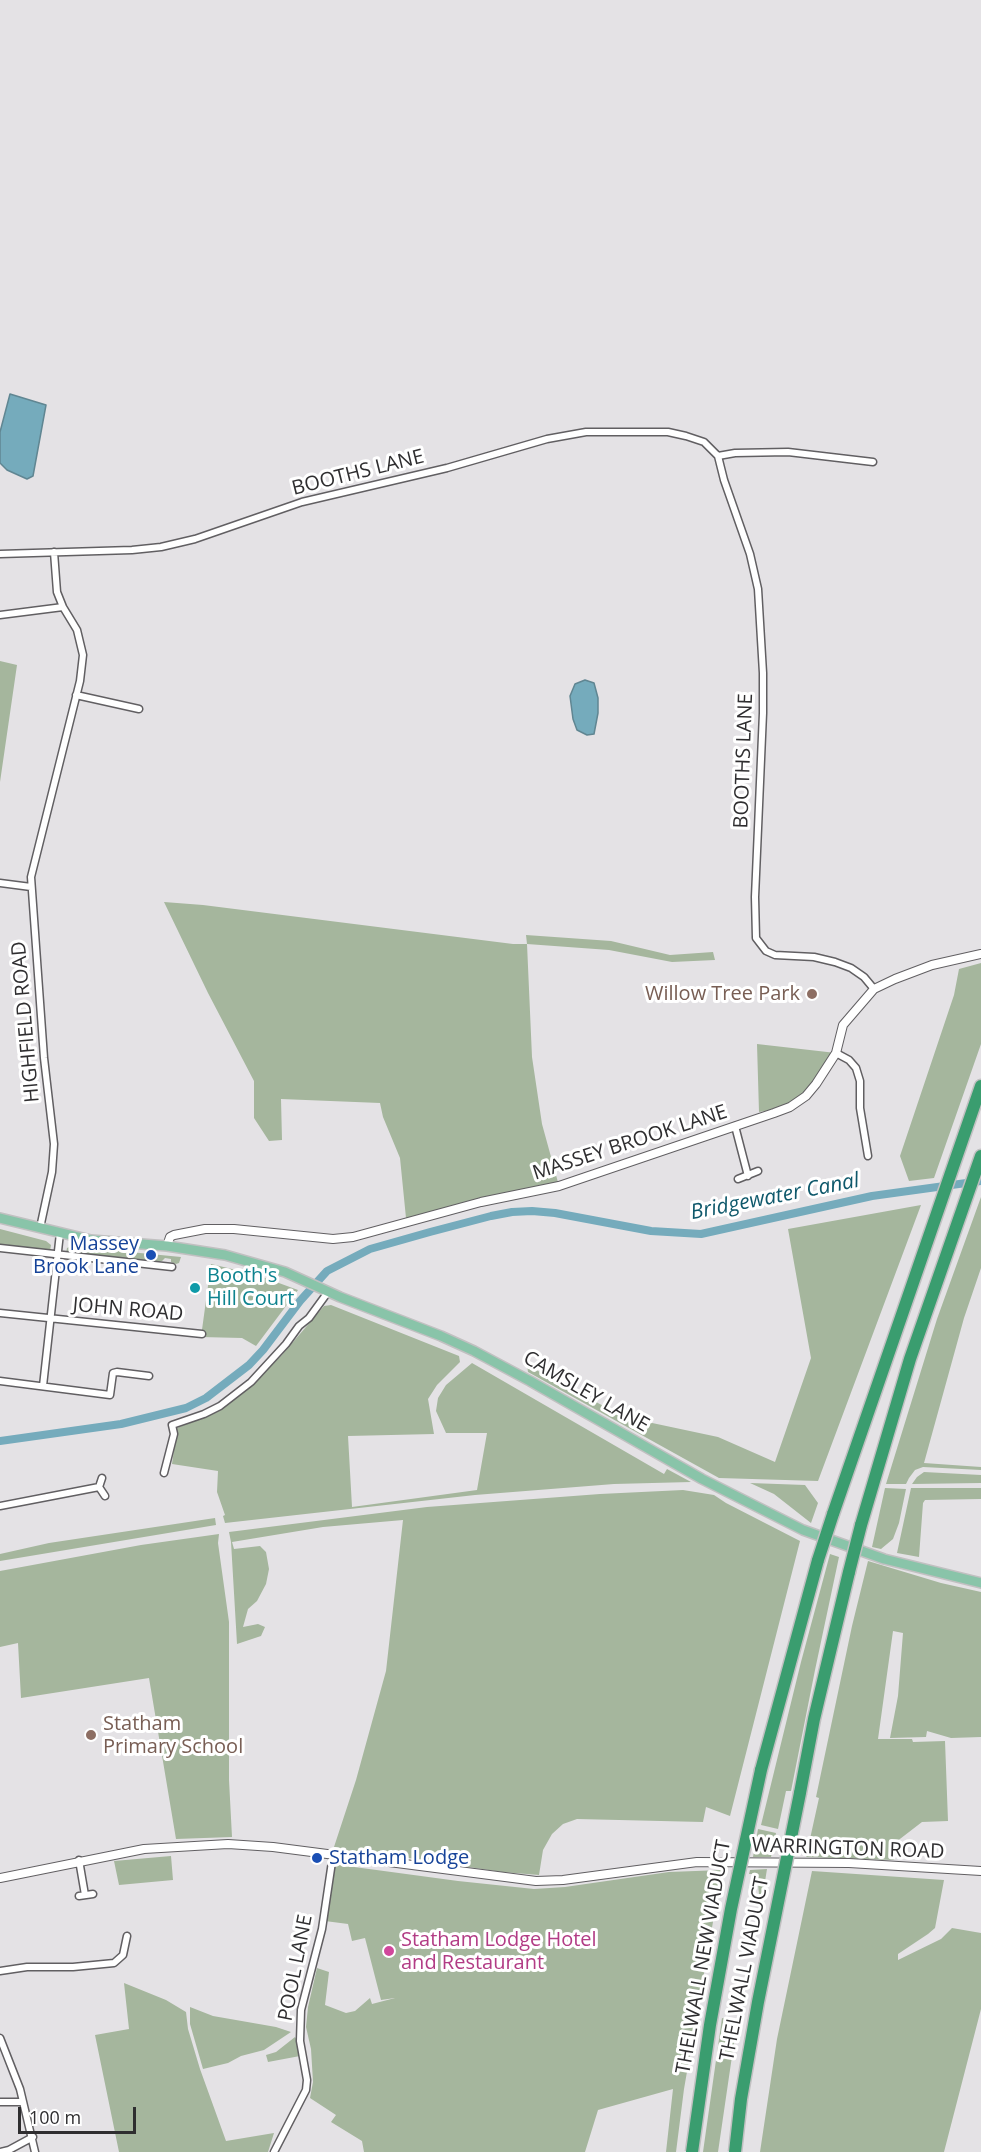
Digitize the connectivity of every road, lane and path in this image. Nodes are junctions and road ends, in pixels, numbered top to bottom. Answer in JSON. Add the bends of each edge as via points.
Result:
{"nodes":[{"id":1,"x":718,"y":456,"type":"junction"},
{"id":2,"x":873,"y":462,"type":"dead end"},
{"id":3,"x":54,"y":552,"type":"junction"},
{"id":4,"x":0,"y":554,"type":"edge"},
{"id":5,"x":63,"y":607,"type":"junction"},
{"id":6,"x":0,"y":615,"type":"edge"},
{"id":7,"x":76,"y":695,"type":"junction"},
{"id":8,"x":139,"y":709,"type":"dead end"},
{"id":9,"x":0,"y":883,"type":"edge"},
{"id":10,"x":31,"y":887,"type":"junction"},
{"id":11,"x":981,"y":954,"type":"edge"},
{"id":12,"x":874,"y":989,"type":"junction"},
{"id":13,"x":836,"y":1053,"type":"junction"},
{"id":14,"x":981,"y":1086,"type":"edge"},
{"id":15,"x":735,"y":1126,"type":"junction"},
{"id":16,"x":868,"y":1156,"type":"dead end"},
{"id":17,"x":981,"y":1157,"type":"edge"},
{"id":18,"x":758,"y":1172,"type":"dead end"},
{"id":19,"x":748,"y":1176,"type":"junction"},
{"id":20,"x":738,"y":1179,"type":"dead end"},
{"id":21,"x":0,"y":1218,"type":"edge"},
{"id":22,"x":40,"y":1228,"type":"junction"},
{"id":23,"x":60,"y":1233,"type":"junction"},
{"id":24,"x":167,"y":1246,"type":"junction"},
{"id":25,"x":0,"y":1248,"type":"edge"},
{"id":26,"x":58,"y":1256,"type":"junction"},
{"id":27,"x":172,"y":1267,"type":"dead end"},
{"id":28,"x":326,"y":1291,"type":"junction"},
{"id":29,"x":0,"y":1313,"type":"edge"},
{"id":30,"x":51,"y":1319,"type":"junction"},
{"id":31,"x":202,"y":1334,"type":"dead end"},
{"id":32,"x":149,"y":1376,"type":"dead end"},
{"id":33,"x":0,"y":1381,"type":"edge"},
{"id":34,"x":43,"y":1386,"type":"junction"},
{"id":35,"x":164,"y":1473,"type":"dead end"},
{"id":36,"x":102,"y":1478,"type":"dead end"},
{"id":37,"x":99,"y":1487,"type":"junction"},
{"id":38,"x":105,"y":1496,"type":"dead end"},
{"id":39,"x":0,"y":1506,"type":"edge"},
{"id":40,"x":981,"y":1583,"type":"edge"},
{"id":41,"x":333,"y":1855,"type":"junction"},
{"id":42,"x":79,"y":1860,"type":"junction"},
{"id":43,"x":981,"y":1871,"type":"edge"},
{"id":44,"x":0,"y":1878,"type":"edge"},
{"id":45,"x":93,"y":1893,"type":"dead end"},
{"id":46,"x":127,"y":1936,"type":"dead end"},
{"id":47,"x":0,"y":1971,"type":"edge"},
{"id":48,"x":0,"y":2038,"type":"edge"},
{"id":49,"x":0,"y":2102,"type":"edge"},
{"id":50,"x":23,"y":2102,"type":"junction"},
{"id":51,"x":33,"y":2137,"type":"junction"},
{"id":52,"x":0,"y":2152,"type":"edge"},
{"id":53,"x":35,"y":2152,"type":"edge"},
{"id":54,"x":274,"y":2152,"type":"edge"},
{"id":55,"x":692,"y":2152,"type":"edge"},
{"id":56,"x":735,"y":2152,"type":"edge"}],
"edges":[{"from":1,"to":2,"type":"street","via":[[788,452]]},
{"from":1,"to":3,"type":"street","name":"BOOTHS LANE","via":[[704,442],[668,432],[586,432],[302,502],[161,548]]},
{"from":1,"to":12,"type":"street","name":"BOOTHS LANE","via":[[758,589],[763,713],[754,897],[756,938],[766,951],[775,954],[814,957],[851,968]]},
{"from":3,"to":4,"type":"street","name":"BOOTHS LANE"},
{"from":3,"to":5,"type":"street","name":"HIGHFIELD ROAD","via":[[55,584]]},
{"from":5,"to":6,"type":"street"},
{"from":5,"to":7,"type":"street","name":"HIGHFIELD ROAD","via":[[81,643],[82,668]]},
{"from":7,"to":8,"type":"street"},
{"from":7,"to":10,"type":"street","name":"HIGHFIELD ROAD","via":[[33,865]]},
{"from":9,"to":10,"type":"street"},
{"from":10,"to":22,"type":"street","name":"HIGHFIELD ROAD","via":[[54,1144]]},
{"from":11,"to":12,"type":"street","name":"MASSEY BROOK LANE","via":[[932,965]]},
{"from":12,"to":13,"type":"street","name":"MASSEY BROOK LANE","via":[[843,1025]]},
{"from":13,"to":15,"type":"street","name":"MASSEY BROOK LANE","via":[[806,1096],[790,1107]]},
{"from":13,"to":16,"type":"street","via":[[856,1068]]},
{"from":14,"to":55,"type":"highway","name":"THELWALL NEW VIADUCT","bridge":true,"via":[[818,1560],[761,1770],[730,1909]]},
{"from":15,"to":19,"type":"street"},
{"from":15,"to":24,"type":"street","name":"MASSEY BROOK LANE","via":[[559,1186],[481,1202],[353,1237],[322,1239],[234,1228],[205,1229],[174,1235]]},
{"from":17,"to":56,"type":"highway","name":"THELWALL VIADUCT","bridge":true,"via":[[910,1359],[849,1572],[814,1719],[758,2002]]},
{"from":18,"to":19,"type":"street"},
{"from":19,"to":20,"type":"street"},
{"from":21,"to":22,"type":"main road","name":"CAMSLEY LANE"},
{"from":22,"to":23,"type":"main road","name":"CAMSLEY LANE"},
{"from":23,"to":24,"type":"main road","name":"CAMSLEY LANE"},
{"from":23,"to":26,"type":"street"},
{"from":24,"to":28,"type":"main road","name":"CAMSLEY LANE","via":[[246,1260]]},
{"from":25,"to":26,"type":"street"},
{"from":26,"to":27,"type":"street"},
{"from":26,"to":30,"type":"street"},
{"from":28,"to":35,"type":"street","via":[[309,1318],[251,1382],[220,1406],[172,1425],[174,1434]]},
{"from":28,"to":40,"type":"main road","name":"CAMSLEY LANE","via":[[474,1351],[702,1479],[803,1530],[884,1559]]},
{"from":29,"to":30,"type":"street","name":"JOHN ROAD"},
{"from":30,"to":31,"type":"street","name":"JOHN ROAD"},
{"from":30,"to":34,"type":"street"},
{"from":32,"to":34,"type":"street","via":[[113,1373],[110,1395]]},
{"from":33,"to":34,"type":"street"},
{"from":36,"to":37,"type":"street"},
{"from":37,"to":38,"type":"street"},
{"from":37,"to":39,"type":"street"},
{"from":41,"to":42,"type":"street","name":"WARRINGTON ROAD","via":[[228,1844],[144,1849]]},
{"from":41,"to":43,"type":"street","name":"WARRINGTON ROAD","via":[[536,1881],[697,1862],[849,1863]]},
{"from":41,"to":54,"type":"street","name":"POOL LANE","via":[[322,1929],[301,2010],[306,2090]]},
{"from":42,"to":44,"type":"street","name":"WARRINGTON ROAD"},
{"from":42,"to":45,"type":"street","via":[[82,1895]]},
{"from":46,"to":47,"type":"street","via":[[123,1955],[114,1963]]},
{"from":48,"to":50,"type":"street"},
{"from":49,"to":50,"type":"street"},
{"from":50,"to":51,"type":"street"},
{"from":51,"to":52,"type":"street"},
{"from":51,"to":53,"type":"street"}]}
